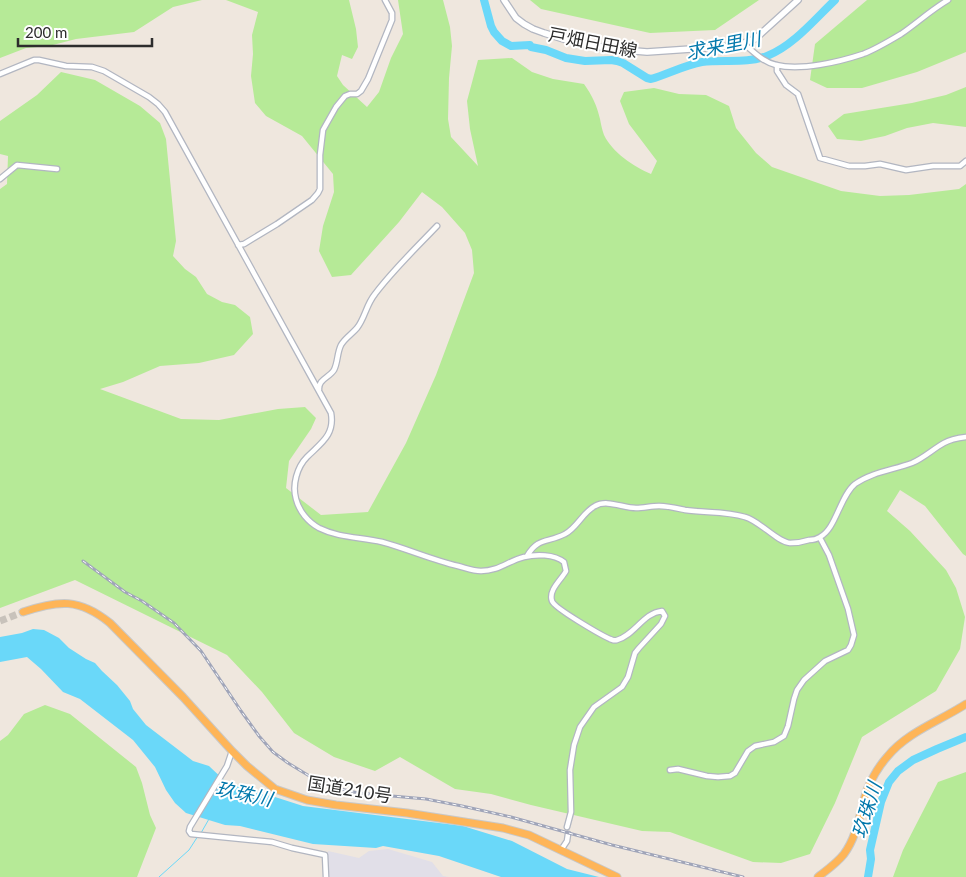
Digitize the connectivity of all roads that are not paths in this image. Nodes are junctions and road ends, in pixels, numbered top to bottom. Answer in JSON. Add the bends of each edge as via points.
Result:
{"nodes":[{"id":1,"x":385,"y":0,"type":"edge"},
{"id":2,"x":504,"y":0,"type":"edge"},
{"id":3,"x":798,"y":0,"type":"edge"},
{"id":4,"x":948,"y":0,"type":"edge"},
{"id":5,"x":744,"y":44,"type":"junction"},
{"id":6,"x":777,"y":65,"type":"junction"},
{"id":7,"x":0,"y":74,"type":"edge"},
{"id":8,"x":966,"y":161,"type":"edge"},
{"id":9,"x":57,"y":169,"type":"dead end"},
{"id":10,"x":0,"y":179,"type":"edge"},
{"id":11,"x":437,"y":226,"type":"dead end"},
{"id":12,"x":238,"y":245,"type":"junction"},
{"id":13,"x":319,"y":391,"type":"junction"},
{"id":14,"x":966,"y":437,"type":"edge"},
{"id":15,"x":820,"y":538,"type":"junction"},
{"id":16,"x":528,"y":556,"type":"junction"},
{"id":17,"x":23,"y":612,"type":"tunnel mouth"},
{"id":18,"x":966,"y":704,"type":"edge"},
{"id":19,"x":232,"y":751,"type":"junction"},
{"id":20,"x":670,"y":770,"type":"dead end"},
{"id":21,"x":567,"y":827,"type":"dead end"},
{"id":22,"x":568,"y":834,"type":"dead end"},
{"id":23,"x":560,"y":850,"type":"junction"},
{"id":24,"x":326,"y":877,"type":"edge"},
{"id":25,"x":617,"y":877,"type":"edge"},
{"id":26,"x":818,"y":877,"type":"edge"}],
"edges":[{"from":1,"to":12,"type":"street","via":[[392,20],[368,80],[357,94],[345,96],[323,130],[318,193],[277,224]]},
{"from":2,"to":5,"type":"main road","name":"戸畑日田線","via":[[516,18],[534,29],[570,41],[612,49],[647,52]]},
{"from":3,"to":5,"type":"main road","name":"戸畑日田線","via":[[755,39]]},
{"from":4,"to":6,"type":"street","via":[[898,35],[863,54],[812,66]]},
{"from":5,"to":6,"type":"street","via":[[761,58]]},
{"from":6,"to":8,"type":"street","via":[[777,72],[786,85],[798,94],[820,158],[849,166],[880,164],[906,170],[960,166]]},
{"from":7,"to":12,"type":"street","via":[[34,60],[92,67],[149,97],[165,112]]},
{"from":9,"to":10,"type":"street","via":[[17,165]]},
{"from":11,"to":13,"type":"street","via":[[374,295],[357,329],[340,346],[337,364],[321,381]]},
{"from":12,"to":13,"type":"street"},
{"from":13,"to":16,"type":"street","via":[[331,413],[331,428],[303,462],[294,489],[301,511],[310,522],[337,534],[380,542],[479,571],[498,569]]},
{"from":14,"to":15,"type":"street","via":[[944,443],[914,462],[860,480]]},
{"from":15,"to":16,"type":"street","via":[[789,543],[742,516],[672,507],[635,508],[610,504],[596,505],[567,533],[538,543]]},
{"from":15,"to":20,"type":"street","via":[[848,608],[854,635],[848,650],[825,661],[804,680],[797,690],[784,736],[748,751],[735,773],[707,776]]},
{"from":16,"to":21,"type":"street","via":[[555,557],[564,562],[566,570],[552,592],[553,604],[610,639],[621,638],[655,612],[662,611],[665,616],[662,624],[635,653],[622,687],[594,707],[580,727],[570,770]]},
{"from":17,"to":19,"type":"highway","name":"国道210号","via":[[57,603],[85,606],[98,614],[183,697]]},
{"from":18,"to":26,"type":"highway","via":[[901,742],[887,756],[868,789],[850,844],[843,855]]},
{"from":19,"to":23,"type":"highway","name":"国道210号","via":[[275,788],[307,800],[503,828],[529,835]]},
{"from":19,"to":24,"type":"street","via":[[227,766],[190,827],[191,834],[272,842],[325,855]]},
{"from":22,"to":23,"type":"street"},
{"from":23,"to":25,"type":"highway","name":"国道210号"}]}
